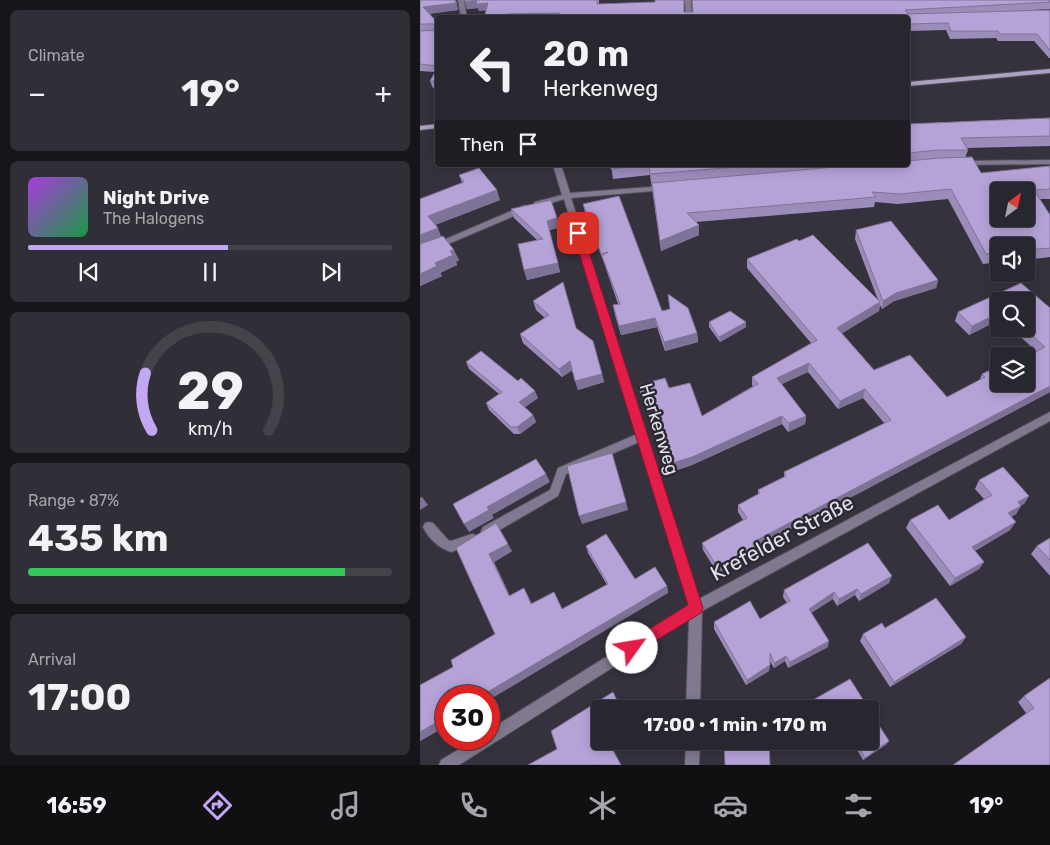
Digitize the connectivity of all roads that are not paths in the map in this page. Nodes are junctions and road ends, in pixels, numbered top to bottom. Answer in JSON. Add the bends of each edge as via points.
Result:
{"nodes":[{"id":1,"x":461,"y":0,"type":"edge"},
{"id":2,"x":688,"y":0,"type":"edge"},
{"id":3,"x":464,"y":15,"type":"edge"},
{"id":4,"x":689,"y":15,"type":"edge"},
{"id":5,"x":1050,"y":71,"type":"edge"},
{"id":6,"x":910,"y":84,"type":"edge"},
{"id":7,"x":435,"y":126,"type":"edge"},
{"id":8,"x":420,"y":128,"type":"edge"},
{"id":9,"x":1050,"y":162,"type":"edge"},
{"id":10,"x":955,"y":164,"type":"edge"},
{"id":11,"x":558,"y":167,"type":"edge"},
{"id":12,"x":676,"y":187,"type":"edge"},
{"id":13,"x":567,"y":196,"type":"junction"},
{"id":14,"x":420,"y":252,"type":"edge"},
{"id":15,"x":1050,"y":416,"type":"edge"},
{"id":16,"x":642,"y":436,"type":"junction"},
{"id":17,"x":429,"y":527,"type":"dead end"},
{"id":18,"x":696,"y":608,"type":"junction"},
{"id":19,"x":694,"y":700,"type":"edge"},
{"id":20,"x":500,"y":730,"type":"edge"},
{"id":21,"x":469,"y":750,"type":"edge"},
{"id":22,"x":692,"y":750,"type":"edge"},
{"id":23,"x":446,"y":765,"type":"edge"},
{"id":24,"x":692,"y":765,"type":"edge"}],
"edges":[{"from":1,"to":3,"type":"street"},
{"from":2,"to":4,"type":"street"},
{"from":5,"to":6,"type":"main road"},
{"from":7,"to":8,"type":"main road"},
{"from":9,"to":10,"type":"street"},
{"from":11,"to":13,"type":"street","name":"Herkenweg"},
{"from":12,"to":13,"type":"street"},
{"from":13,"to":14,"type":"street","via":[[533,205]]},
{"from":13,"to":16,"type":"street","name":"Herkenweg"},
{"from":15,"to":18,"type":"street","name":"Krefelder Straße"},
{"from":16,"to":17,"type":"street","via":[[568,467],[562,471],[554,494],[460,545],[451,547],[444,544]]},
{"from":16,"to":18,"type":"street","name":"Herkenweg"},
{"from":18,"to":19,"type":"street","name":"Herkenweg"},
{"from":18,"to":20,"type":"street","name":"Krefelder Straße"},
{"from":21,"to":23,"type":"street","name":"Krefelder Straße"},
{"from":22,"to":24,"type":"street"}]}
